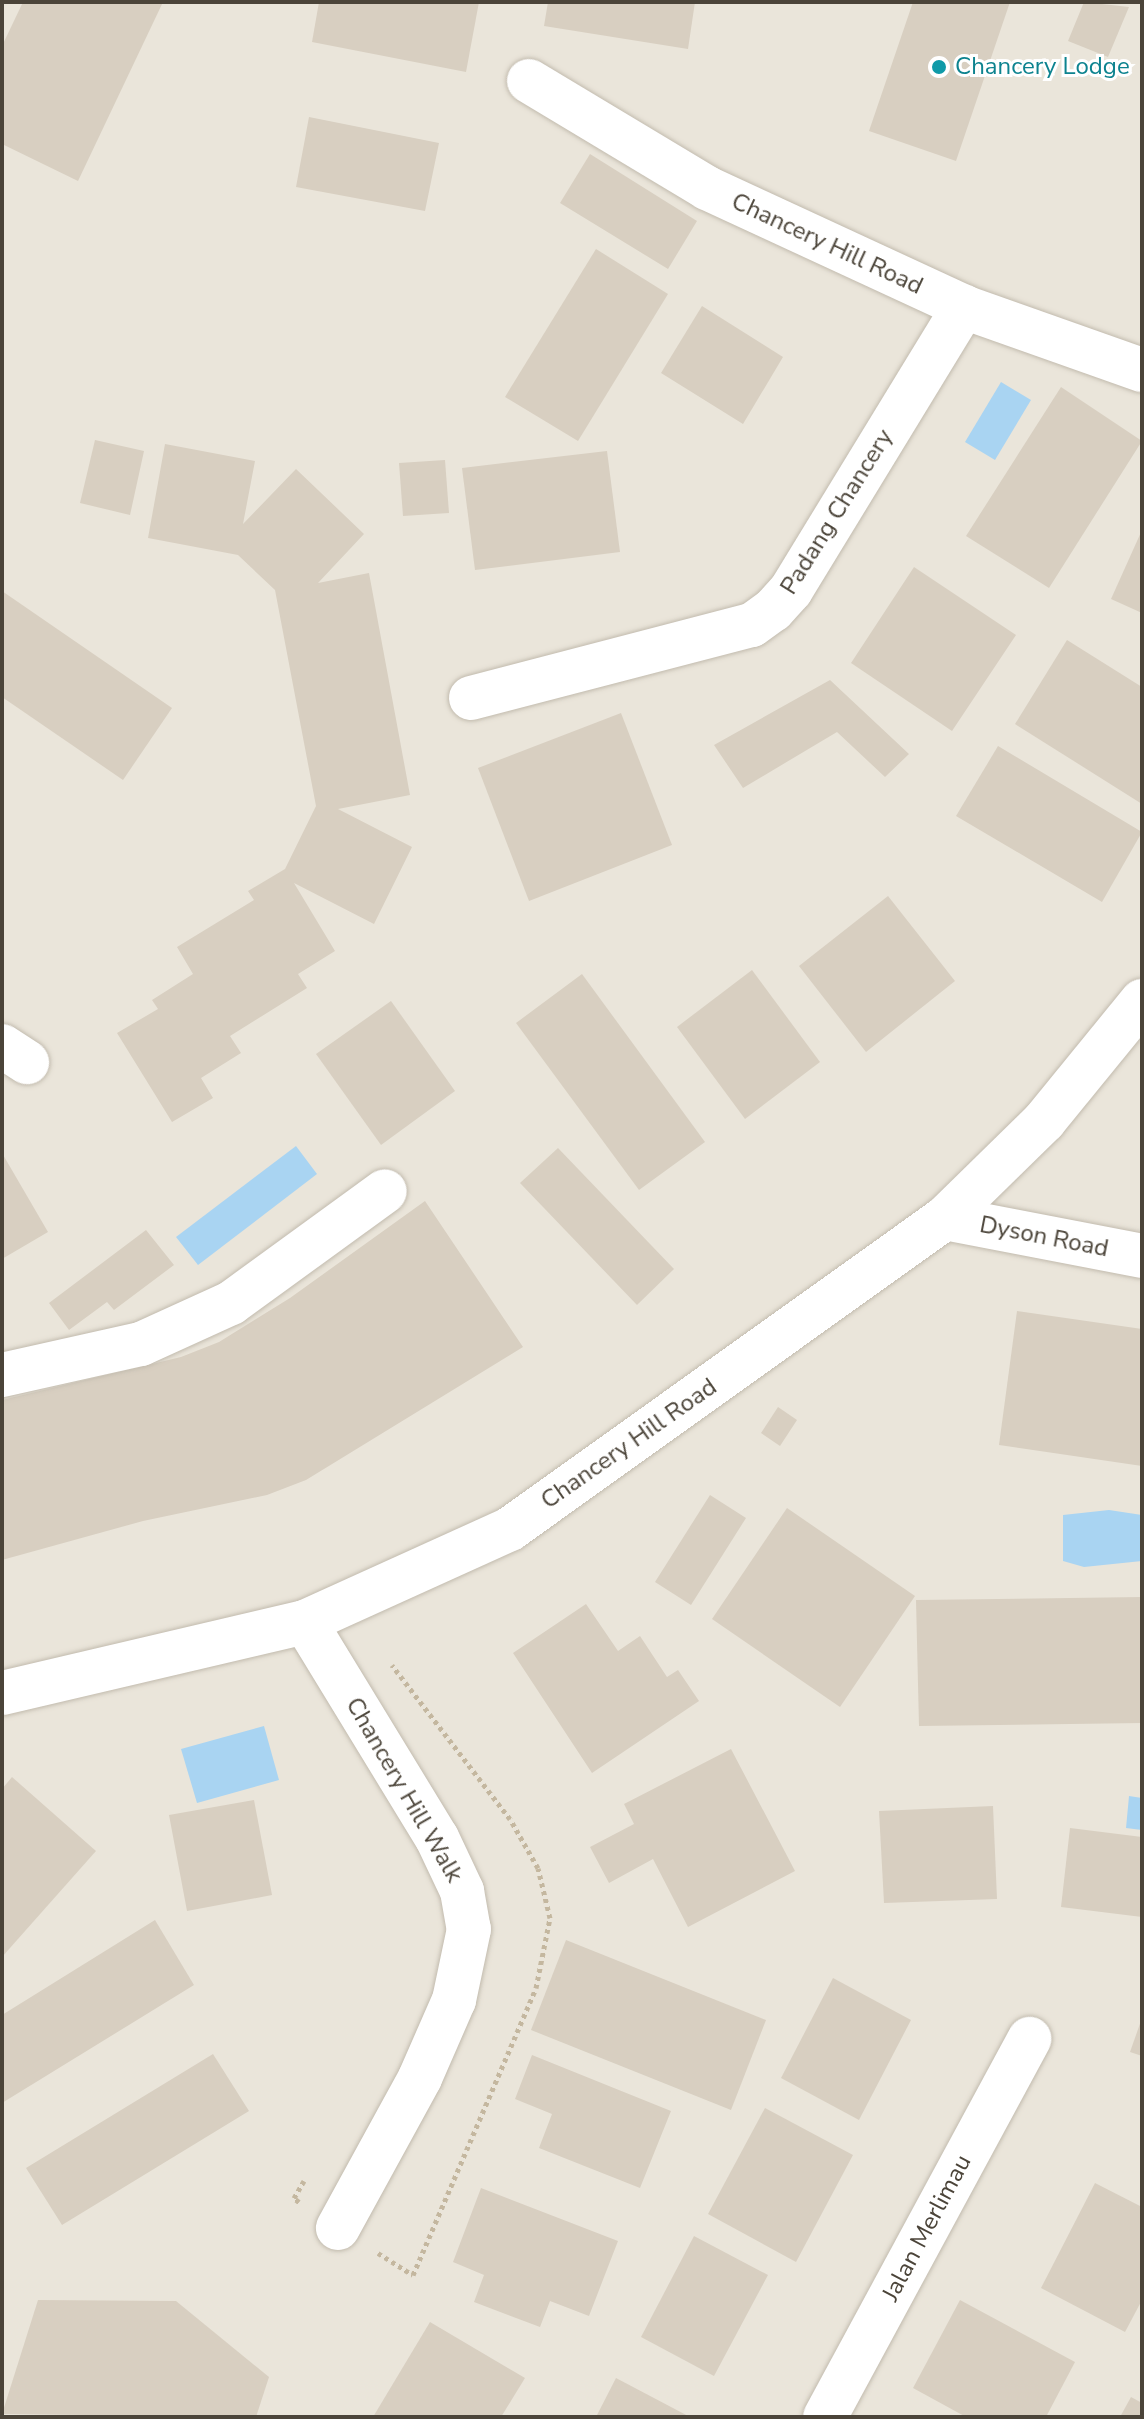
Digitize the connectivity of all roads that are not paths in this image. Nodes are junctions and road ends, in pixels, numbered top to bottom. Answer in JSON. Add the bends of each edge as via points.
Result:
{"nodes":[{"id":1,"x":529,"y":81,"type":"dead end"},
{"id":2,"x":964,"y":307,"type":"junction"},
{"id":3,"x":1142,"y":370,"type":"edge"},
{"id":4,"x":471,"y":698,"type":"dead end"},
{"id":5,"x":1142,"y":1001,"type":"edge"},
{"id":6,"x":385,"y":1191,"type":"dead end"},
{"id":7,"x":945,"y":1218,"type":"junction"},
{"id":8,"x":1142,"y":1256,"type":"edge"},
{"id":9,"x":2,"y":1375,"type":"edge"},
{"id":10,"x":305,"y":1622,"type":"junction"},
{"id":11,"x":2,"y":1693,"type":"edge"},
{"id":12,"x":1029,"y":2039,"type":"dead end"},
{"id":13,"x":338,"y":2228,"type":"road end"},
{"id":14,"x":825,"y":2417,"type":"edge"}],
"edges":[{"from":1,"to":2,"type":"street","name":"Chancery Hill Road","via":[[707,188]]},
{"from":2,"to":3,"type":"street","name":"Chancery Hill Road"},
{"from":2,"to":4,"type":"street","name":"Padang Chancery","via":[[791,590],[773,610],[752,625]]},
{"from":5,"to":7,"type":"street","name":"Chancery Hill Road","via":[[1044,1121]]},
{"from":6,"to":9,"type":"street","via":[[231,1303],[141,1344]]},
{"from":7,"to":8,"type":"street","name":"Dyson Road"},
{"from":7,"to":10,"type":"street","name":"Chancery Hill Road","via":[[510,1529]]},
{"from":10,"to":11,"type":"street","name":"Chancery Hill Road"},
{"from":10,"to":13,"type":"street","name":"Chancery Hill Walk","via":[[437,1838],[462,1891],[469,1929],[454,2000],[420,2078]]},
{"from":12,"to":14,"type":"street","name":"Jalan Merlimau"}]}
